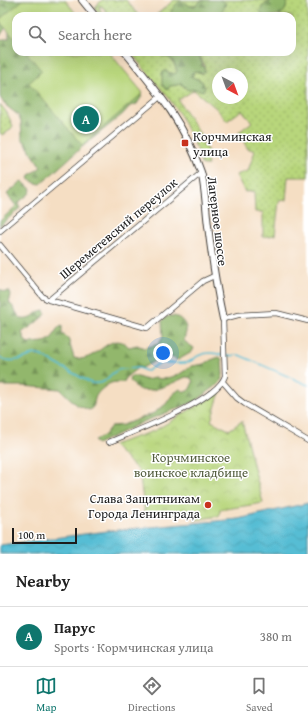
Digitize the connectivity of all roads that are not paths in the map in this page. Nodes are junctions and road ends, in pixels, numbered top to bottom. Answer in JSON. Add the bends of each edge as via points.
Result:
{"nodes":[{"id":1,"x":82,"y":0,"type":"edge"},
{"id":2,"x":92,"y":12,"type":"edge"},
{"id":3,"x":128,"y":56,"type":"edge"},
{"id":4,"x":161,"y":96,"type":"junction"},
{"id":5,"x":201,"y":173,"type":"junction"},
{"id":6,"x":0,"y":231,"type":"edge"},
{"id":7,"x":0,"y":245,"type":"edge"},
{"id":8,"x":214,"y":276,"type":"junction"},
{"id":9,"x":49,"y":300,"type":"junction"},
{"id":10,"x":223,"y":319,"type":"junction"},
{"id":11,"x":308,"y":321,"type":"edge"},
{"id":12,"x":223,"y":382,"type":"junction"},
{"id":13,"x":308,"y":440,"type":"edge"},
{"id":14,"x":109,"y":442,"type":"dead end"}],
"edges":[{"from":1,"to":2,"type":"street"},
{"from":3,"to":4,"type":"street","name":"Лагерное шоссе"},
{"from":4,"to":5,"type":"street","name":"Лагерное шоссе","via":[[185,134]]},
{"from":4,"to":6,"type":"street"},
{"from":5,"to":8,"type":"street","name":"Лагерное шоссе"},
{"from":5,"to":9,"type":"street","name":"Шереметевский переулок"},
{"from":7,"to":9,"type":"street","via":[[43,297]]},
{"from":8,"to":9,"type":"street","via":[[203,282],[147,328]]},
{"from":8,"to":10,"type":"street","name":"Лагерное шоссе"},
{"from":10,"to":11,"type":"street","via":[[238,315],[276,313]]},
{"from":10,"to":12,"type":"street"},
{"from":12,"to":13,"type":"street","via":[[245,404]]},
{"from":12,"to":14,"type":"street","via":[[195,404]]}]}
